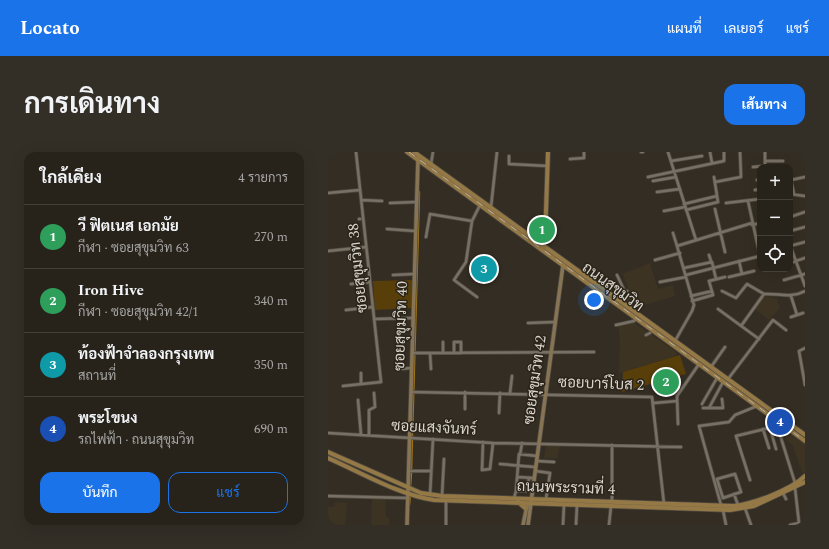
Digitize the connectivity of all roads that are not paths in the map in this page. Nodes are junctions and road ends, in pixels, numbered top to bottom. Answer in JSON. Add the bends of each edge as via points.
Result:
{"nodes":[{"id":1,"x":356,"y":152,"type":"edge"},
{"id":2,"x":407,"y":152,"type":"edge"},
{"id":3,"x":414,"y":152,"type":"edge"},
{"id":4,"x":433,"y":152,"type":"edge"},
{"id":5,"x":497,"y":152,"type":"edge"},
{"id":6,"x":548,"y":152,"type":"edge"},
{"id":7,"x":584,"y":152,"type":"edge"},
{"id":8,"x":668,"y":152,"type":"edge"},
{"id":9,"x":710,"y":152,"type":"edge"},
{"id":10,"x":724,"y":152,"type":"edge"},
{"id":11,"x":740,"y":152,"type":"edge"},
{"id":12,"x":765,"y":152,"type":"edge"},
{"id":13,"x":509,"y":156,"type":"dead end"},
{"id":14,"x":702,"y":156,"type":"dead end"},
{"id":15,"x":419,"y":158,"type":"junction"},
{"id":16,"x":570,"y":159,"type":"dead end"},
{"id":17,"x":671,"y":161,"type":"junction"},
{"id":18,"x":765,"y":161,"type":"joint"},
{"id":19,"x":784,"y":161,"type":"dead end"},
{"id":20,"x":712,"y":164,"type":"junction"},
{"id":21,"x":431,"y":165,"type":"junction"},
{"id":22,"x":548,"y":166,"type":"junction"},
{"id":23,"x":753,"y":167,"type":"dead end"},
{"id":24,"x":757,"y":167,"type":"edge"},
{"id":25,"x":675,"y":171,"type":"junction"},
{"id":26,"x":648,"y":177,"type":"dead end"},
{"id":27,"x":676,"y":177,"type":"junction"},
{"id":28,"x":805,"y":177,"type":"edge"},
{"id":29,"x":714,"y":178,"type":"dead end"},
{"id":30,"x":793,"y":180,"type":"edge"},
{"id":31,"x":653,"y":181,"type":"dead end"},
{"id":32,"x":715,"y":182,"type":"junction"},
{"id":33,"x":680,"y":189,"type":"junction"},
{"id":34,"x":360,"y":190,"type":"junction"},
{"id":35,"x":657,"y":192,"type":"dead end"},
{"id":36,"x":328,"y":193,"type":"edge"},
{"id":37,"x":793,"y":194,"type":"edge"},
{"id":38,"x":717,"y":196,"type":"junction"},
{"id":39,"x":805,"y":196,"type":"edge"},
{"id":40,"x":361,"y":200,"type":"junction"},
{"id":41,"x":757,"y":200,"type":"edge"},
{"id":42,"x":382,"y":201,"type":"dead end"},
{"id":43,"x":416,"y":202,"type":"junction"},
{"id":44,"x":748,"y":202,"type":"junction"},
{"id":45,"x":390,"y":203,"type":"dead end"},
{"id":46,"x":726,"y":203,"type":"dead end"},
{"id":47,"x":480,"y":205,"type":"junction"},
{"id":48,"x":685,"y":207,"type":"junction"},
{"id":49,"x":489,"y":209,"type":"junction"},
{"id":50,"x":715,"y":209,"type":"dead end"},
{"id":51,"x":664,"y":211,"type":"dead end"},
{"id":52,"x":805,"y":212,"type":"edge"},
{"id":53,"x":793,"y":215,"type":"edge"},
{"id":54,"x":472,"y":220,"type":"junction"},
{"id":55,"x":757,"y":223,"type":"edge"},
{"id":56,"x":752,"y":224,"type":"junction"},
{"id":57,"x":805,"y":227,"type":"edge"},
{"id":58,"x":387,"y":229,"type":"dead end"},
{"id":59,"x":415,"y":230,"type":"junction"},
{"id":60,"x":793,"y":230,"type":"edge"},
{"id":61,"x":720,"y":232,"type":"junction"},
{"id":62,"x":673,"y":233,"type":"dead end"},
{"id":63,"x":426,"y":237,"type":"dead end"},
{"id":64,"x":696,"y":240,"type":"junction"},
{"id":65,"x":805,"y":242,"type":"edge"},
{"id":66,"x":793,"y":245,"type":"edge"},
{"id":67,"x":677,"y":246,"type":"junction"},
{"id":68,"x":541,"y":247,"type":"junction"},
{"id":69,"x":366,"y":248,"type":"junction"},
{"id":70,"x":328,"y":252,"type":"edge"},
{"id":71,"x":725,"y":252,"type":"dead end"},
{"id":72,"x":680,"y":253,"type":"junction"},
{"id":73,"x":709,"y":255,"type":"dead end"},
{"id":74,"x":793,"y":255,"type":"edge"},
{"id":75,"x":805,"y":258,"type":"edge"},
{"id":76,"x":655,"y":260,"type":"dead end"},
{"id":77,"x":711,"y":261,"type":"junction"},
{"id":78,"x":739,"y":261,"type":"junction"},
{"id":79,"x":795,"y":261,"type":"junction"},
{"id":80,"x":564,"y":264,"type":"junction"},
{"id":81,"x":713,"y":267,"type":"junction"},
{"id":82,"x":684,"y":268,"type":"junction"},
{"id":83,"x":754,"y":271,"type":"dead end"},
{"id":84,"x":414,"y":274,"type":"junction"},
{"id":85,"x":742,"y":274,"type":"junction"},
{"id":86,"x":805,"y":274,"type":"edge"},
{"id":87,"x":393,"y":275,"type":"dead end"},
{"id":88,"x":617,"y":275,"type":"dead end"},
{"id":89,"x":800,"y":275,"type":"junction"},
{"id":90,"x":686,"y":276,"type":"junction"},
{"id":91,"x":725,"y":277,"type":"dead end"},
{"id":92,"x":729,"y":277,"type":"dead end"},
{"id":93,"x":716,"y":279,"type":"junction"},
{"id":94,"x":784,"y":280,"type":"dead end"},
{"id":95,"x":370,"y":282,"type":"junction"},
{"id":96,"x":660,"y":282,"type":"dead end"},
{"id":97,"x":351,"y":284,"type":"dead end"},
{"id":98,"x":805,"y":286,"type":"edge"},
{"id":99,"x":712,"y":291,"type":"junction"},
{"id":100,"x":722,"y":291,"type":"dead end"},
{"id":101,"x":805,"y":291,"type":"edge"},
{"id":102,"x":764,"y":294,"type":"junction"},
{"id":103,"x":691,"y":296,"type":"junction"},
{"id":104,"x":791,"y":296,"type":"junction"},
{"id":105,"x":477,"y":297,"type":"dead end"},
{"id":106,"x":614,"y":297,"type":"junction"},
{"id":107,"x":692,"y":301,"type":"junction"},
{"id":108,"x":373,"y":307,"type":"junction"},
{"id":109,"x":718,"y":308,"type":"dead end"},
{"id":110,"x":627,"y":309,"type":"junction"},
{"id":111,"x":346,"y":310,"type":"dead end"},
{"id":112,"x":803,"y":313,"type":"dead end"},
{"id":113,"x":797,"y":315,"type":"junction"},
{"id":114,"x":790,"y":317,"type":"dead end"},
{"id":115,"x":413,"y":318,"type":"junction"},
{"id":116,"x":636,"y":318,"type":"junction"},
{"id":117,"x":374,"y":319,"type":"junction"},
{"id":118,"x":555,"y":322,"type":"junction"},
{"id":119,"x":528,"y":323,"type":"dead end"},
{"id":120,"x":616,"y":325,"type":"dead end"},
{"id":121,"x":741,"y":326,"type":"junction"},
{"id":122,"x":786,"y":330,"type":"dead end"},
{"id":123,"x":650,"y":333,"type":"dead end"},
{"id":124,"x":646,"y":335,"type":"dead end"},
{"id":125,"x":759,"y":339,"type":"junction"},
{"id":126,"x":675,"y":341,"type":"junction"},
{"id":127,"x":443,"y":342,"type":"dead end"},
{"id":128,"x":725,"y":347,"type":"dead end"},
{"id":129,"x":805,"y":348,"type":"edge"},
{"id":130,"x":461,"y":352,"type":"junction"},
{"id":131,"x":551,"y":352,"type":"junction"},
{"id":132,"x":594,"y":352,"type":"dead end"},
{"id":133,"x":413,"y":353,"type":"junction"},
{"id":134,"x":430,"y":353,"type":"junction"},
{"id":135,"x":444,"y":353,"type":"junction"},
{"id":136,"x":454,"y":353,"type":"junction"},
{"id":137,"x":699,"y":364,"type":"junction"},
{"id":138,"x":711,"y":367,"type":"junction"},
{"id":139,"x":411,"y":368,"type":"junction"},
{"id":140,"x":399,"y":369,"type":"dead end"},
{"id":141,"x":430,"y":369,"type":"dead end"},
{"id":142,"x":361,"y":373,"type":"dead end"},
{"id":143,"x":512,"y":376,"type":"dead end"},
{"id":144,"x":717,"y":378,"type":"junction"},
{"id":145,"x":804,"y":380,"type":"edge"},
{"id":146,"x":725,"y":381,"type":"junction"},
{"id":147,"x":361,"y":384,"type":"junction"},
{"id":148,"x":805,"y":385,"type":"edge"},
{"id":149,"x":343,"y":386,"type":"dead end"},
{"id":150,"x":412,"y":392,"type":"junction"},
{"id":151,"x":465,"y":392,"type":"junction"},
{"id":152,"x":374,"y":393,"type":"dead end"},
{"id":153,"x":500,"y":393,"type":"junction"},
{"id":154,"x":510,"y":393,"type":"junction"},
{"id":155,"x":546,"y":393,"type":"junction"},
{"id":156,"x":722,"y":399,"type":"dead end"},
{"id":157,"x":358,"y":400,"type":"dead end"},
{"id":158,"x":677,"y":401,"type":"junction"},
{"id":159,"x":654,"y":403,"type":"junction"},
{"id":160,"x":702,"y":404,"type":"dead end"},
{"id":161,"x":757,"y":406,"type":"junction"},
{"id":162,"x":703,"y":408,"type":"dead end"},
{"id":163,"x":709,"y":408,"type":"junction"},
{"id":164,"x":465,"y":410,"type":"dead end"},
{"id":165,"x":499,"y":413,"type":"dead end"},
{"id":166,"x":776,"y":420,"type":"junction"},
{"id":167,"x":678,"y":424,"type":"dead end"},
{"id":168,"x":777,"y":426,"type":"junction"},
{"id":169,"x":770,"y":428,"type":"junction"},
{"id":170,"x":763,"y":429,"type":"junction"},
{"id":171,"x":328,"y":433,"type":"edge"},
{"id":172,"x":361,"y":435,"type":"junction"},
{"id":173,"x":369,"y":435,"type":"junction"},
{"id":174,"x":805,"y":435,"type":"edge"},
{"id":175,"x":409,"y":437,"type":"junction"},
{"id":176,"x":433,"y":439,"type":"junction"},
{"id":177,"x":805,"y":441,"type":"edge"},
{"id":178,"x":483,"y":442,"type":"junction"},
{"id":179,"x":493,"y":442,"type":"junction"},
{"id":180,"x":522,"y":443,"type":"junction"},
{"id":181,"x":539,"y":444,"type":"junction"},
{"id":182,"x":612,"y":446,"type":"junction"},
{"id":183,"x":659,"y":446,"type":"junction"},
{"id":184,"x":681,"y":447,"type":"dead end"},
{"id":185,"x":768,"y":448,"type":"dead end"},
{"id":186,"x":776,"y":449,"type":"dead end"},
{"id":187,"x":328,"y":452,"type":"edge"},
{"id":188,"x":520,"y":455,"type":"junction"},
{"id":189,"x":537,"y":456,"type":"junction"},
{"id":190,"x":328,"y":458,"type":"edge"},
{"id":191,"x":444,"y":459,"type":"dead end"},
{"id":192,"x":536,"y":461,"type":"junction"},
{"id":193,"x":554,"y":462,"type":"dead end"},
{"id":194,"x":500,"y":464,"type":"dead end"},
{"id":195,"x":519,"y":465,"type":"junction"},
{"id":196,"x":535,"y":469,"type":"junction"},
{"id":197,"x":409,"y":470,"type":"junction"},
{"id":198,"x":431,"y":471,"type":"junction"},
{"id":199,"x":805,"y":476,"type":"edge"},
{"id":200,"x":517,"y":477,"type":"junction"},
{"id":201,"x":529,"y":478,"type":"junction"},
{"id":202,"x":534,"y":478,"type":"junction"},
{"id":203,"x":750,"y":480,"type":"dead end"},
{"id":204,"x":805,"y":482,"type":"edge"},
{"id":205,"x":795,"y":486,"type":"junction"},
{"id":206,"x":408,"y":488,"type":"junction"},
{"id":207,"x":516,"y":491,"type":"junction"},
{"id":208,"x":783,"y":493,"type":"junction"},
{"id":209,"x":734,"y":494,"type":"junction"},
{"id":210,"x":430,"y":495,"type":"junction"},
{"id":211,"x":328,"y":496,"type":"edge"},
{"id":212,"x":408,"y":496,"type":"junction"},
{"id":213,"x":442,"y":496,"type":"junction"},
{"id":214,"x":514,"y":498,"type":"junction"},
{"id":215,"x":546,"y":499,"type":"junction"},
{"id":216,"x":786,"y":499,"type":"dead end"},
{"id":217,"x":446,"y":500,"type":"junction"},
{"id":218,"x":530,"y":501,"type":"junction"},
{"id":219,"x":518,"y":502,"type":"junction"},
{"id":220,"x":564,"y":504,"type":"junction"},
{"id":221,"x":577,"y":504,"type":"junction"},
{"id":222,"x":612,"y":504,"type":"junction"},
{"id":223,"x":664,"y":504,"type":"junction"},
{"id":224,"x":738,"y":506,"type":"junction"},
{"id":225,"x":525,"y":508,"type":"junction"},
{"id":226,"x":722,"y":508,"type":"junction"},
{"id":227,"x":745,"y":508,"type":"junction"},
{"id":228,"x":800,"y":524,"type":"edge"},
{"id":229,"x":407,"y":525,"type":"edge"},
{"id":230,"x":446,"y":525,"type":"edge"},
{"id":231,"x":523,"y":525,"type":"edge"},
{"id":232,"x":528,"y":525,"type":"edge"},
{"id":233,"x":563,"y":525,"type":"edge"},
{"id":234,"x":576,"y":525,"type":"edge"},
{"id":235,"x":609,"y":525,"type":"edge"},
{"id":236,"x":726,"y":525,"type":"edge"},
{"id":237,"x":751,"y":525,"type":"edge"},
{"id":238,"x":790,"y":525,"type":"edge"}],
"edges":[{"from":1,"to":34,"type":"street","name":"ซอยสุขุมวิท 38"},
{"from":2,"to":15,"type":"main road","name":"ถนนสุขุมวิท"},
{"from":3,"to":15,"type":"main road","name":"ถนนสุขุมวิท"},
{"from":4,"to":21,"type":"street"},
{"from":5,"to":49,"type":"street"},
{"from":6,"to":22,"type":"main road"},
{"from":7,"to":16,"type":"street","via":[[584,158]]},
{"from":8,"to":17,"type":"street"},
{"from":9,"to":20,"type":"street"},
{"from":10,"to":20,"type":"street","via":[[725,161]]},
{"from":11,"to":32,"type":"street","via":[[741,177]]},
{"from":12,"to":18,"type":"street"},
{"from":13,"to":22,"type":"street","via":[[509,164]]},
{"from":14,"to":17,"type":"street"},
{"from":15,"to":21,"type":"main road","name":"ถนนสุขุมวิท"},
{"from":15,"to":43,"type":"street","name":"ซอยสุขุมวิท 40"},
{"from":15,"to":47,"type":"main road","name":"ถนนสุขุมวิท"},
{"from":17,"to":25,"type":"street"},
{"from":18,"to":19,"type":"street"},
{"from":20,"to":25,"type":"street"},
{"from":21,"to":49,"type":"main road","name":"ถนนสุขุมวิท"},
{"from":22,"to":68,"type":"main road","via":[[545,241]]},
{"from":23,"to":24,"type":"street"},
{"from":25,"to":26,"type":"street"},
{"from":25,"to":27,"type":"street"},
{"from":27,"to":31,"type":"street"},
{"from":27,"to":33,"type":"street"},
{"from":28,"to":30,"type":"street"},
{"from":29,"to":32,"type":"street"},
{"from":32,"to":38,"type":"street"},
{"from":33,"to":35,"type":"street"},
{"from":33,"to":48,"type":"street"},
{"from":34,"to":36,"type":"street"},
{"from":34,"to":40,"type":"street","name":"ซอยสุขุมวิท 38"},
{"from":37,"to":39,"type":"street"},
{"from":38,"to":48,"type":"street"},
{"from":38,"to":48,"type":"street","via":[[718,202]]},
{"from":40,"to":42,"type":"street"},
{"from":40,"to":69,"type":"street","name":"ซอยสุขุมวิท 38"},
{"from":41,"to":44,"type":"street"},
{"from":43,"to":45,"type":"street"},
{"from":43,"to":59,"type":"street","name":"ซอยสุขุมวิท 40"},
{"from":44,"to":46,"type":"street"},
{"from":44,"to":56,"type":"street"},
{"from":47,"to":49,"type":"main road","name":"ถนนสุขุมวิท"},
{"from":47,"to":54,"type":"street"},
{"from":48,"to":51,"type":"street"},
{"from":48,"to":64,"type":"street"},
{"from":49,"to":68,"type":"main road","name":"ถนนสุขุมวิท"},
{"from":50,"to":61,"type":"street"},
{"from":52,"to":53,"type":"street"},
{"from":54,"to":63,"type":"street","via":[[430,214]]},
{"from":54,"to":105,"type":"street","via":[[466,262],[454,280]]},
{"from":55,"to":56,"type":"street"},
{"from":56,"to":61,"type":"street"},
{"from":56,"to":78,"type":"street","via":[[760,256]]},
{"from":57,"to":60,"type":"street"},
{"from":58,"to":59,"type":"street"},
{"from":59,"to":84,"type":"street","name":"ซอยสุขุมวิท 40"},
{"from":61,"to":64,"type":"street"},
{"from":61,"to":71,"type":"street"},
{"from":62,"to":67,"type":"street"},
{"from":64,"to":67,"type":"street"},
{"from":65,"to":66,"type":"street"},
{"from":67,"to":72,"type":"street"},
{"from":68,"to":80,"type":"main road","name":"ถนนสุขุมวิท"},
{"from":69,"to":70,"type":"street"},
{"from":69,"to":95,"type":"street","name":"ซอยสุขุมวิท 38"},
{"from":72,"to":76,"type":"street"},
{"from":72,"to":82,"type":"street"},
{"from":73,"to":77,"type":"street"},
{"from":74,"to":79,"type":"street"},
{"from":75,"to":79,"type":"street"},
{"from":77,"to":81,"type":"street"},
{"from":77,"to":82,"type":"street"},
{"from":78,"to":81,"type":"street"},
{"from":78,"to":85,"type":"street"},
{"from":79,"to":89,"type":"street"},
{"from":80,"to":106,"type":"main road","name":"ถนนสุขุมวิท"},
{"from":80,"to":110,"type":"main road","name":"ถนนสุขุมวิท"},
{"from":80,"to":118,"type":"street","name":"ซอยสุขุมวิท 42"},
{"from":81,"to":90,"type":"street"},
{"from":81,"to":93,"type":"street"},
{"from":82,"to":90,"type":"street"},
{"from":83,"to":85,"type":"street"},
{"from":84,"to":87,"type":"street"},
{"from":84,"to":115,"type":"street","name":"ซอยสุขุมวิท 40"},
{"from":85,"to":92,"type":"street"},
{"from":86,"to":89,"type":"street"},
{"from":88,"to":106,"type":"street","via":[[626,291]]},
{"from":89,"to":94,"type":"street"},
{"from":89,"to":98,"type":"street"},
{"from":90,"to":96,"type":"street"},
{"from":90,"to":103,"type":"street"},
{"from":91,"to":93,"type":"street"},
{"from":93,"to":99,"type":"street","via":[[709,282]]},
{"from":95,"to":97,"type":"street"},
{"from":95,"to":108,"type":"street","name":"ซอยสุขุมวิท 38"},
{"from":99,"to":103,"type":"street"},
{"from":99,"to":107,"type":"street","via":[[712,296]]},
{"from":100,"to":102,"type":"street","via":[[735,298],[747,284]]},
{"from":101,"to":104,"type":"street"},
{"from":102,"to":104,"type":"street"},
{"from":102,"to":121,"type":"street"},
{"from":103,"to":107,"type":"street"},
{"from":104,"to":113,"type":"street"},
{"from":106,"to":110,"type":"main road","name":"ถนนสุขุมวิท"},
{"from":107,"to":126,"type":"street","via":[[692,311]]},
{"from":108,"to":111,"type":"street"},
{"from":108,"to":117,"type":"street","name":"ซอยสุขุมวิท 38"},
{"from":109,"to":121,"type":"street"},
{"from":110,"to":116,"type":"main road","name":"ถนนสุขุมวิท"},
{"from":110,"to":126,"type":"main road","name":"ถนนสุขุมวิท"},
{"from":112,"to":113,"type":"street"},
{"from":113,"to":114,"type":"street"},
{"from":115,"to":117,"type":"street"},
{"from":115,"to":133,"type":"street","name":"ซอยสุขุมวิท 40"},
{"from":116,"to":120,"type":"street","via":[[634,321]]},
{"from":116,"to":137,"type":"main road","name":"ถนนสุขุมวิท"},
{"from":117,"to":147,"type":"street","name":"ซอยสุขุมวิท 38","via":[[381,382]]},
{"from":118,"to":119,"type":"street"},
{"from":118,"to":131,"type":"street","name":"ซอยสุขุมวิท 42"},
{"from":121,"to":125,"type":"street"},
{"from":122,"to":125,"type":"street","via":[[773,320]]},
{"from":123,"to":124,"type":"street"},
{"from":125,"to":146,"type":"street"},
{"from":126,"to":138,"type":"main road","name":"ถนนสุขุมวิท"},
{"from":127,"to":135,"type":"street"},
{"from":128,"to":138,"type":"street"},
{"from":129,"to":145,"type":"street","via":[[799,351]]},
{"from":130,"to":131,"type":"street"},
{"from":130,"to":136,"type":"street"},
{"from":130,"to":136,"type":"street","via":[[461,342],[454,342]]},
{"from":131,"to":132,"type":"street"},
{"from":131,"to":155,"type":"street","name":"ซอยสุขุมวิท 42"},
{"from":133,"to":134,"type":"street"},
{"from":133,"to":139,"type":"street","name":"ซอยสุขุมวิท 40"},
{"from":134,"to":135,"type":"street"},
{"from":134,"to":141,"type":"street"},
{"from":135,"to":136,"type":"street"},
{"from":137,"to":144,"type":"main road","name":"ถนนสุขุมวิท"},
{"from":137,"to":158,"type":"street","via":[[677,395]]},
{"from":138,"to":146,"type":"main road","name":"ถนนสุขุมวิท"},
{"from":139,"to":140,"type":"street"},
{"from":139,"to":150,"type":"street","name":"ซอยสุขุมวิท 40"},
{"from":142,"to":147,"type":"street"},
{"from":143,"to":154,"type":"street"},
{"from":144,"to":146,"type":"main road","name":"ถนนสุขุมวิท"},
{"from":144,"to":160,"type":"street"},
{"from":145,"to":148,"type":"street"},
{"from":146,"to":161,"type":"main road","name":"ถนนสุขุมวิท"},
{"from":146,"to":163,"type":"street"},
{"from":146,"to":174,"type":"main road","name":"ถนนสุขุมวิท"},
{"from":147,"to":149,"type":"street"},
{"from":150,"to":151,"type":"street"},
{"from":150,"to":175,"type":"street","name":"ซอยสุขุมวิท 40"},
{"from":151,"to":153,"type":"street"},
{"from":151,"to":164,"type":"street"},
{"from":152,"to":173,"type":"street","via":[[375,407],[369,410]]},
{"from":153,"to":154,"type":"street"},
{"from":153,"to":165,"type":"street"},
{"from":154,"to":155,"type":"street"},
{"from":155,"to":159,"type":"street","name":"ซอยบาร์โบส 2","via":[[652,397]]},
{"from":155,"to":181,"type":"street","name":"ซอยสุขุมวิท 42"},
{"from":156,"to":163,"type":"street","via":[[723,408]]},
{"from":157,"to":172,"type":"street"},
{"from":158,"to":159,"type":"street"},
{"from":158,"to":167,"type":"street"},
{"from":159,"to":183,"type":"street","name":"ซอยบาร์โบส 2"},
{"from":161,"to":166,"type":"main road","name":"ถนนสุขุมวิท"},
{"from":161,"to":226,"type":"street","via":[[735,415],[729,422],[699,426]]},
{"from":162,"to":163,"type":"street"},
{"from":166,"to":168,"type":"street"},
{"from":166,"to":177,"type":"main road","name":"ถนนสุขุมวิท"},
{"from":168,"to":169,"type":"street"},
{"from":168,"to":205,"type":"street"},
{"from":169,"to":170,"type":"street"},
{"from":169,"to":186,"type":"street"},
{"from":170,"to":185,"type":"street"},
{"from":170,"to":203,"type":"street","via":[[736,436]]},
{"from":171,"to":172,"type":"street","name":"ซอยแสงจันทร์"},
{"from":172,"to":173,"type":"street","name":"ซอยแสงจันทร์"},
{"from":173,"to":175,"type":"street","name":"ซอยแสงจันทร์"},
{"from":175,"to":176,"type":"street","name":"ซอยแสงจันทร์"},
{"from":175,"to":197,"type":"street","name":"ซอยสุขุมวิท 40"},
{"from":176,"to":178,"type":"street","name":"ซอยแสงจันทร์"},
{"from":176,"to":198,"type":"street"},
{"from":178,"to":179,"type":"street","name":"ซอยแสงจันทร์"},
{"from":178,"to":179,"type":"street","via":[[482,470],[490,470]]},
{"from":179,"to":180,"type":"street","name":"ซอยแสงจันทร์"},
{"from":180,"to":181,"type":"street","name":"ซอยแสงจันทร์"},
{"from":180,"to":188,"type":"street"},
{"from":181,"to":182,"type":"street","name":"ซอยแสงจันทร์"},
{"from":181,"to":189,"type":"street","name":"ซอยสุขุมวิท 42"},
{"from":182,"to":183,"type":"street","name":"ซอยแสงจันทร์"},
{"from":182,"to":222,"type":"street"},
{"from":183,"to":184,"type":"street","name":"ซอยแสงจันทร์"},
{"from":183,"to":223,"type":"street","name":"ซอยบาร์โบส 2"},
{"from":187,"to":206,"type":"main road","name":"ถนนพระรามที่ 4"},
{"from":188,"to":189,"type":"street"},
{"from":188,"to":195,"type":"street"},
{"from":189,"to":192,"type":"street","name":"ซอยสุขุมวิท 42"},
{"from":190,"to":212,"type":"main road","name":"ถนนพระรามที่ 4"},
{"from":191,"to":213,"type":"street"},
{"from":192,"to":193,"type":"street"},
{"from":192,"to":196,"type":"street","name":"ซอยสุขุมวิท 42"},
{"from":194,"to":195,"type":"street"},
{"from":195,"to":196,"type":"street"},
{"from":195,"to":200,"type":"street"},
{"from":196,"to":202,"type":"street","name":"ซอยสุขุมวิท 42"},
{"from":196,"to":215,"type":"street","via":[[550,473]]},
{"from":197,"to":198,"type":"street"},
{"from":197,"to":206,"type":"street","name":"ซอยสุขุมวิท 40"},
{"from":198,"to":210,"type":"street"},
{"from":199,"to":205,"type":"main road","name":"ถนนพระรามที่ 4"},
{"from":200,"to":201,"type":"street"},
{"from":200,"to":207,"type":"street"},
{"from":201,"to":202,"type":"street"},
{"from":201,"to":207,"type":"street","via":[[526,491]]},
{"from":202,"to":218,"type":"street","name":"ซอยสุขุมวิท 42"},
{"from":204,"to":205,"type":"main road","name":"ถนนพระรามที่ 4"},
{"from":205,"to":208,"type":"main road","name":"ถนนพระรามที่ 4"},
{"from":205,"to":224,"type":"main road","name":"ถนนพระรามที่ 4"},
{"from":205,"to":228,"type":"street"},
{"from":206,"to":210,"type":"main road","name":"ถนนพระรามที่ 4"},
{"from":206,"to":212,"type":"street","name":"ซอยสุขุมวิท 40"},
{"from":207,"to":214,"type":"street"},
{"from":208,"to":216,"type":"street"},
{"from":208,"to":227,"type":"main road","name":"ถนนพระรามที่ 4"},
{"from":209,"to":209,"type":"street","via":[[723,498],[717,479],[735,474],[741,492]]},
{"from":209,"to":224,"type":"street"},
{"from":210,"to":213,"type":"main road","name":"ถนนพระรามที่ 4"},
{"from":211,"to":212,"type":"street"},
{"from":212,"to":217,"type":"main road","name":"ถนนพระรามที่ 4"},
{"from":212,"to":229,"type":"street","name":"ซอยสุขุมวิท 40"},
{"from":213,"to":214,"type":"main road","name":"ถนนพระรามที่ 4"},
{"from":214,"to":218,"type":"main road","name":"ถนนพระรามที่ 4"},
{"from":215,"to":218,"type":"main road","name":"ถนนพระรามที่ 4"},
{"from":215,"to":222,"type":"main road","name":"ถนนพระรามที่ 4"},
{"from":217,"to":219,"type":"main road","name":"ถนนพระรามที่ 4"},
{"from":217,"to":230,"type":"street"},
{"from":218,"to":219,"type":"main road","name":"ถนนพระรามที่ 4"},
{"from":218,"to":220,"type":"main road","name":"ถนนพระรามที่ 4"},
{"from":218,"to":225,"type":"street"},
{"from":218,"to":232,"type":"street","name":"ซอยสุขุมวิท 42"},
{"from":219,"to":225,"type":"main road"},
{"from":220,"to":221,"type":"main road","name":"ถนนพระรามที่ 4"},
{"from":220,"to":233,"type":"street"},
{"from":221,"to":222,"type":"main road","name":"ถนนพระรามที่ 4"},
{"from":221,"to":234,"type":"street"},
{"from":222,"to":223,"type":"main road","name":"ถนนพระรามที่ 4"},
{"from":222,"to":226,"type":"main road","name":"ถนนพระรามที่ 4"},
{"from":222,"to":235,"type":"street"},
{"from":223,"to":226,"type":"main road","name":"ถนนพระรามที่ 4"},
{"from":224,"to":226,"type":"main road","name":"ถนนพระรามที่ 4"},
{"from":225,"to":231,"type":"street"},
{"from":226,"to":227,"type":"main road","name":"ถนนพระรามที่ 4"},
{"from":226,"to":236,"type":"street"},
{"from":227,"to":237,"type":"street"},
{"from":228,"to":238,"type":"street"}]}
